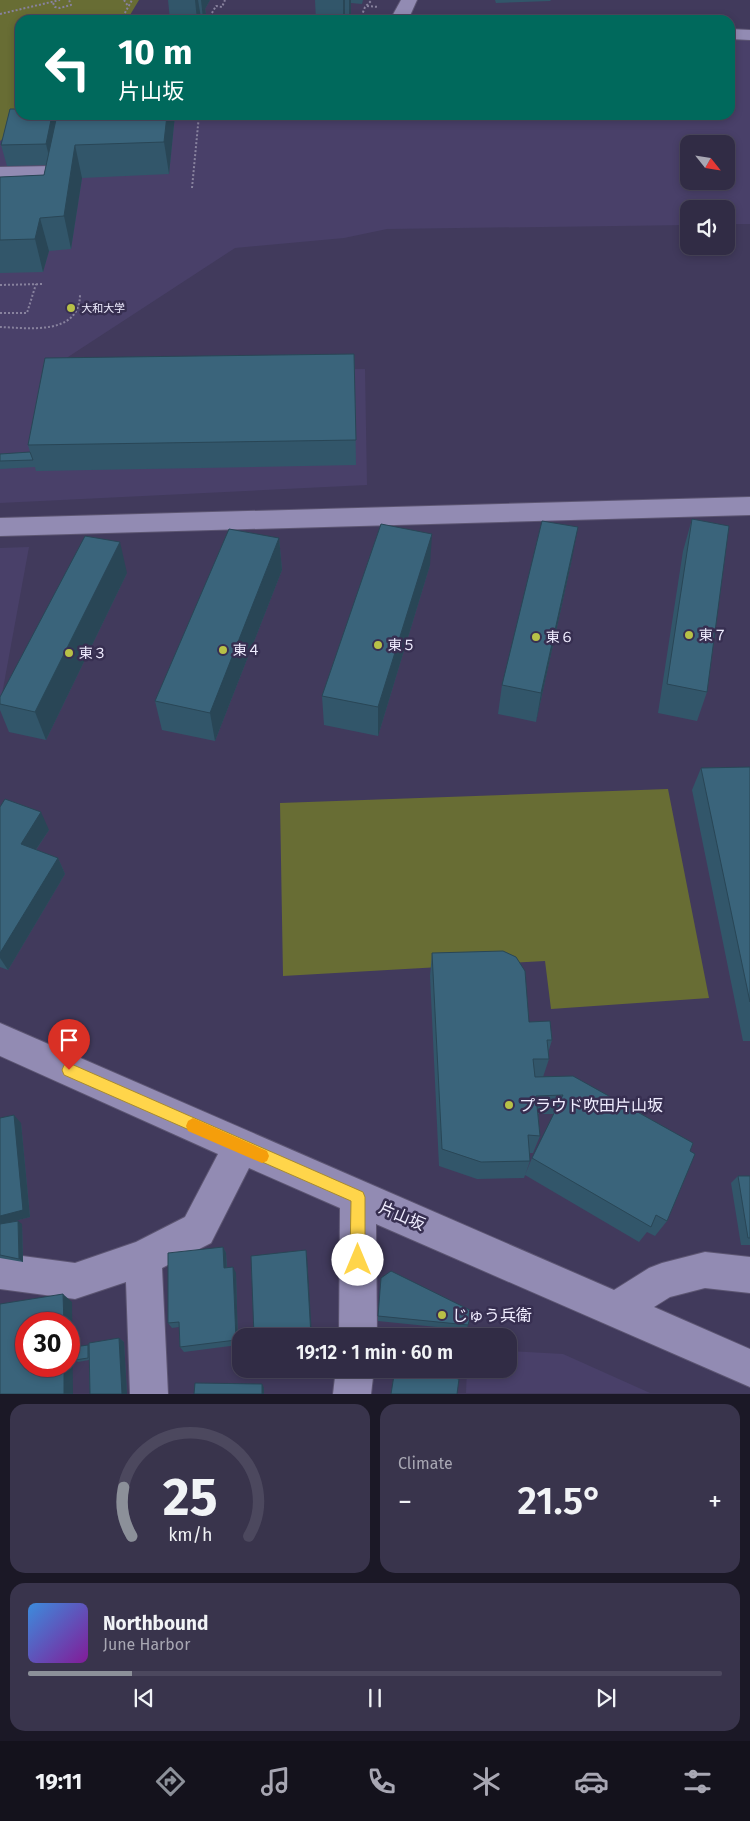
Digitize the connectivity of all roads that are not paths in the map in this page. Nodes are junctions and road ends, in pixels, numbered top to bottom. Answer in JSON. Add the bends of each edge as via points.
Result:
{"nodes":[{"id":1,"x":409,"y":0,"type":"edge"},
{"id":2,"x":402,"y":15,"type":"edge"},
{"id":3,"x":735,"y":34,"type":"edge"},
{"id":4,"x":750,"y":35,"type":"edge"},
{"id":5,"x":56,"y":153,"type":"edge"},
{"id":6,"x":52,"y":172,"type":"junction"},
{"id":7,"x":0,"y":173,"type":"edge"},
{"id":8,"x":44,"y":194,"type":"edge"},
{"id":9,"x":750,"y":506,"type":"edge"},
{"id":10,"x":0,"y":527,"type":"edge"},
{"id":11,"x":0,"y":1039,"type":"edge"},
{"id":12,"x":241,"y":1147,"type":"junction"},
{"id":13,"x":358,"y":1197,"type":"junction"},
{"id":14,"x":144,"y":1258,"type":"junction"},
{"id":15,"x":0,"y":1271,"type":"edge"},
{"id":16,"x":750,"y":1275,"type":"edge"},
{"id":17,"x":618,"y":1309,"type":"junction"},
{"id":18,"x":358,"y":1328,"type":"edge"},
{"id":19,"x":750,"y":1368,"type":"edge"},
{"id":20,"x":354,"y":1378,"type":"edge"},
{"id":21,"x":149,"y":1394,"type":"edge"},
{"id":22,"x":352,"y":1394,"type":"edge"}],
"edges":[{"from":1,"to":2,"type":"street"},
{"from":3,"to":4,"type":"street"},
{"from":5,"to":6,"type":"street"},
{"from":6,"to":7,"type":"street"},
{"from":6,"to":8,"type":"street"},
{"from":9,"to":10,"type":"street"},
{"from":11,"to":12,"type":"street","name":"片山坂"},
{"from":12,"to":13,"type":"street","name":"片山坂"},
{"from":12,"to":14,"type":"street","via":[[198,1230]]},
{"from":13,"to":17,"type":"street","name":"片山坂"},
{"from":13,"to":18,"type":"street"},
{"from":14,"to":15,"type":"street","via":[[75,1281]]},
{"from":14,"to":21,"type":"street"},
{"from":16,"to":17,"type":"street","via":[[705,1270],[662,1281]]},
{"from":17,"to":19,"type":"street","name":"片山坂"},
{"from":20,"to":22,"type":"street"}]}
